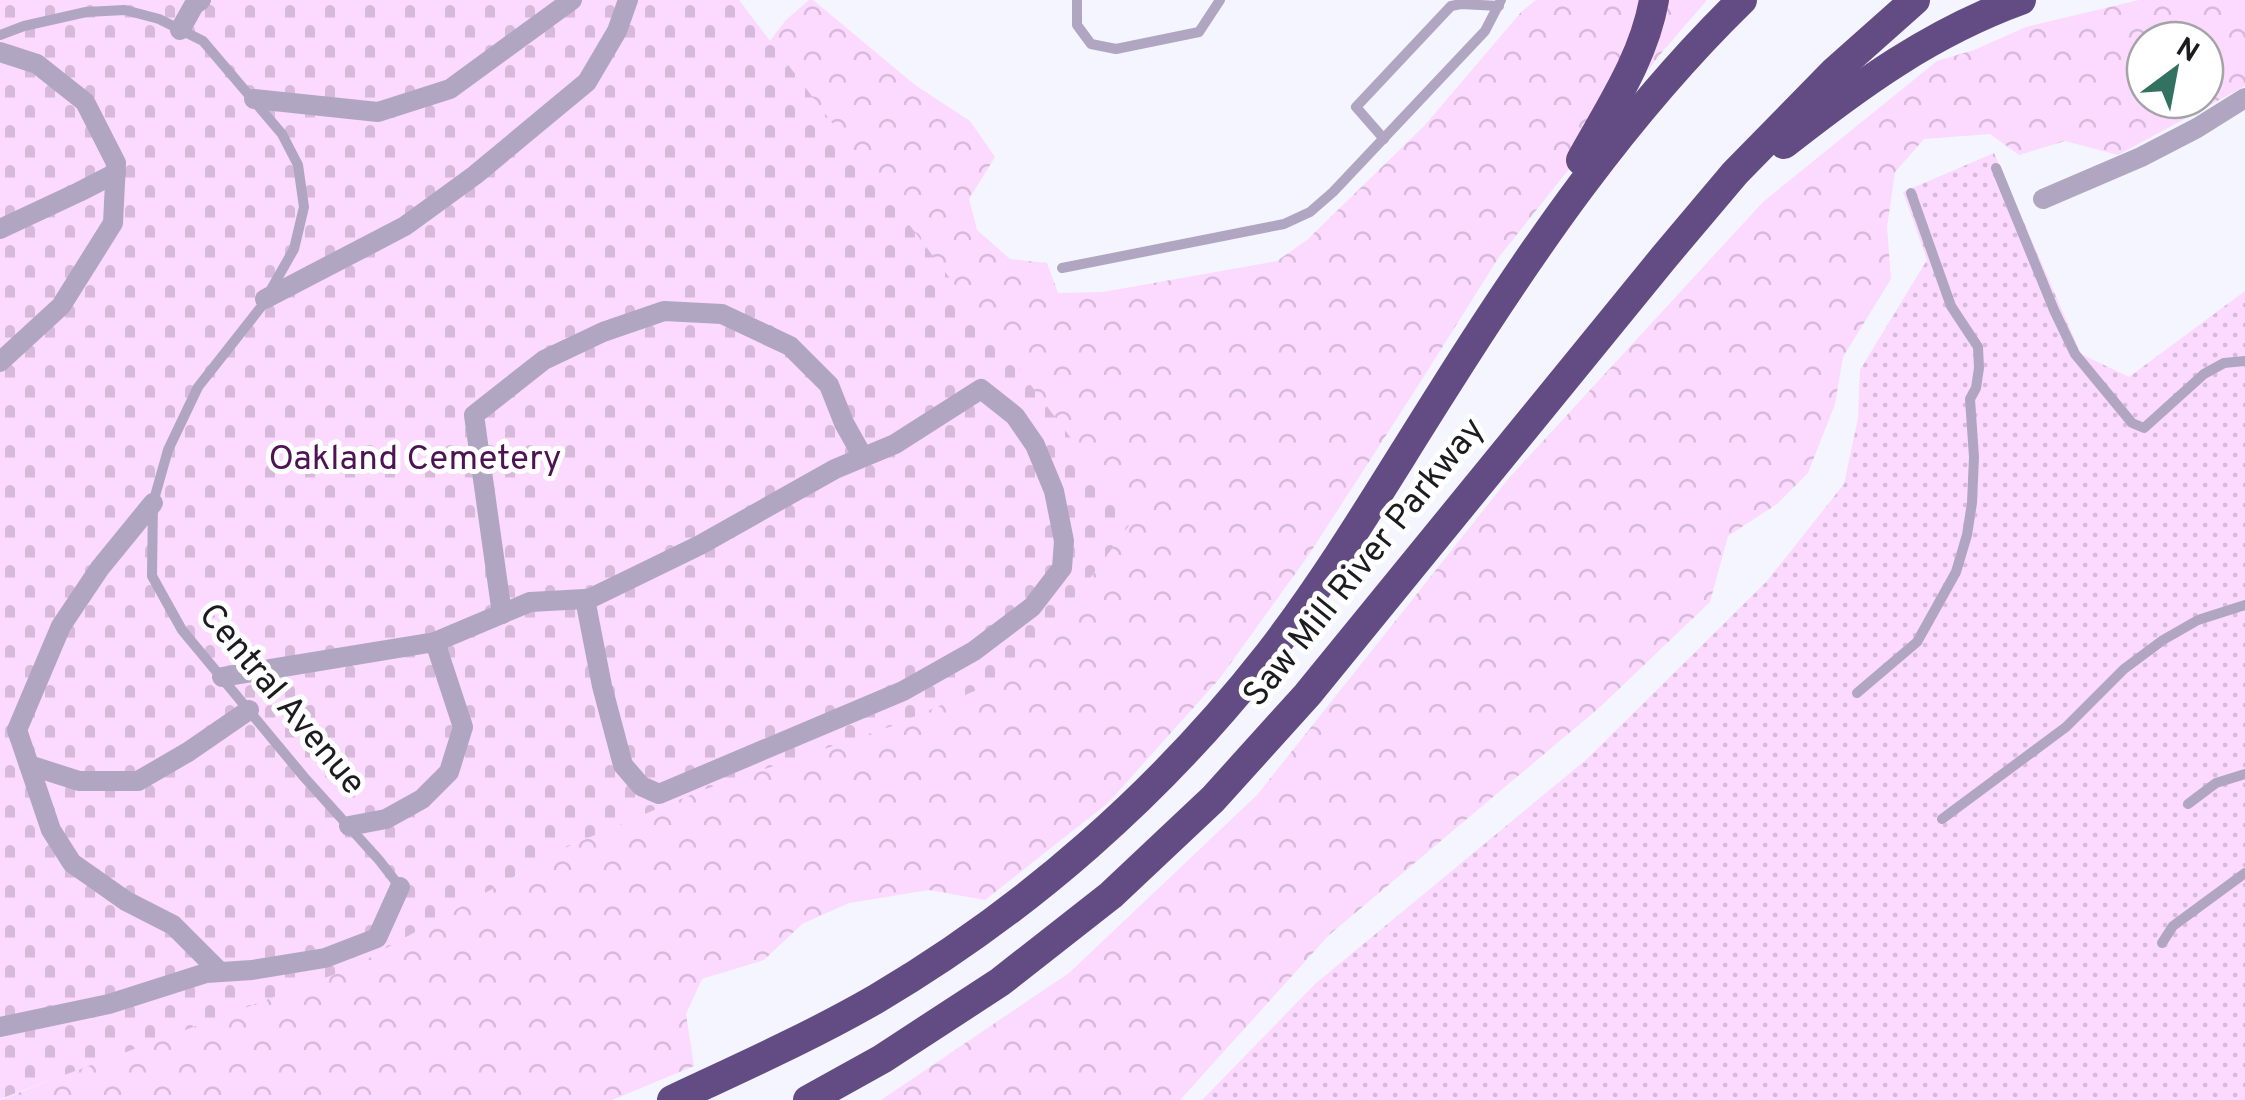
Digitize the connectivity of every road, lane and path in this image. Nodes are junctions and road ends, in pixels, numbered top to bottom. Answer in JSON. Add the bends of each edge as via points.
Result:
{"nodes":[{"id":1,"x":572,"y":0,"type":"edge"},
{"id":2,"x":628,"y":0,"type":"edge"},
{"id":3,"x":1077,"y":0,"type":"edge"},
{"id":4,"x":1220,"y":0,"type":"edge"},
{"id":5,"x":1654,"y":0,"type":"edge"},
{"id":6,"x":1742,"y":0,"type":"edge"},
{"id":7,"x":1915,"y":0,"type":"edge"},
{"id":8,"x":2021,"y":0,"type":"edge"},
{"id":9,"x":195,"y":2,"type":"edge"},
{"id":10,"x":1500,"y":3,"type":"edge"},
{"id":11,"x":180,"y":30,"type":"junction"},
{"id":12,"x":0,"y":35,"type":"edge"},
{"id":13,"x":0,"y":52,"type":"edge"},
{"id":14,"x":254,"y":98,"type":"junction"},
{"id":15,"x":2245,"y":98,"type":"edge"},
{"id":16,"x":1384,"y":139,"type":"junction"},
{"id":17,"x":1996,"y":168,"type":"dead end"},
{"id":18,"x":116,"y":173,"type":"junction"},
{"id":19,"x":1912,"y":193,"type":"dead end"},
{"id":20,"x":2043,"y":199,"type":"dead end"},
{"id":21,"x":1711,"y":201,"type":"junction"},
{"id":22,"x":0,"y":228,"type":"edge"},
{"id":23,"x":1062,"y":268,"type":"dead end"},
{"id":24,"x":1519,"y":274,"type":"junction"},
{"id":25,"x":265,"y":299,"type":"junction"},
{"id":26,"x":2245,"y":361,"type":"edge"},
{"id":27,"x":0,"y":362,"type":"edge"},
{"id":28,"x":863,"y":458,"type":"junction"},
{"id":29,"x":153,"y":502,"type":"junction"},
{"id":30,"x":585,"y":599,"type":"junction"},
{"id":31,"x":2245,"y":605,"type":"edge"},
{"id":32,"x":502,"y":614,"type":"junction"},
{"id":33,"x":435,"y":642,"type":"junction"},
{"id":34,"x":222,"y":678,"type":"junction"},
{"id":35,"x":1857,"y":694,"type":"dead end"},
{"id":36,"x":249,"y":710,"type":"junction"},
{"id":37,"x":8,"y":733,"type":"edge"},
{"id":38,"x":29,"y":765,"type":"junction"},
{"id":39,"x":2245,"y":774,"type":"edge"},
{"id":40,"x":2188,"y":804,"type":"dead end"},
{"id":41,"x":1942,"y":820,"type":"dead end"},
{"id":42,"x":349,"y":826,"type":"junction"},
{"id":43,"x":2245,"y":873,"type":"edge"},
{"id":44,"x":400,"y":887,"type":"joint"},
{"id":45,"x":2162,"y":943,"type":"dead end"},
{"id":46,"x":220,"y":972,"type":"junction"},
{"id":47,"x":0,"y":1027,"type":"edge"},
{"id":48,"x":672,"y":1100,"type":"edge"},
{"id":49,"x":808,"y":1100,"type":"edge"}],
"edges":[{"from":1,"to":14,"type":"street","via":[[450,90],[378,112]]},
{"from":2,"to":25,"type":"street","via":[[587,82],[475,176],[405,226]]},
{"from":3,"to":4,"type":"lane","via":[[1077,25],[1091,44],[1116,49],[1199,32]]},
{"from":5,"to":24,"type":"highway","via":[[1640,50]]},
{"from":6,"to":24,"type":"highway","name":"Saw Mill River Parkway","via":[[1648,100]]},
{"from":7,"to":21,"type":"highway","name":"Saw Mill River Parkway","via":[[1808,97]]},
{"from":8,"to":21,"type":"highway","via":[[1896,61]]},
{"from":9,"to":11,"type":"street"},
{"from":10,"to":16,"type":"lane","via":[[1485,31]]},
{"from":10,"to":16,"type":"lane","via":[[1452,6],[1356,107]]},
{"from":11,"to":12,"type":"lane","name":"Central Avenue","via":[[125,10],[86,12]]},
{"from":11,"to":14,"type":"lane","name":"Central Avenue","via":[[203,42]]},
{"from":13,"to":18,"type":"street","via":[[37,64],[85,102]]},
{"from":14,"to":25,"type":"lane","name":"Central Avenue","via":[[298,165],[304,207],[294,249]]},
{"from":15,"to":20,"type":"street","via":[[2141,157]]},
{"from":16,"to":23,"type":"lane","via":[[1297,219]]},
{"from":17,"to":26,"type":"lane","via":[[2074,354],[2132,423],[2144,428],[2204,374]]},
{"from":18,"to":22,"type":"street"},
{"from":18,"to":27,"type":"street","via":[[114,222],[62,306]]},
{"from":19,"to":35,"type":"lane","via":[[1951,306],[1978,348],[1970,399],[1972,502],[1956,572],[1917,642]]},
{"from":21,"to":49,"type":"highway","name":"Saw Mill River Parkway","via":[[1307,696],[1200,812],[1111,895],[1000,982]]},
{"from":24,"to":48,"type":"highway","name":"Saw Mill River Parkway","via":[[1271,651],[1128,810],[937,961],[828,1025]]},
{"from":25,"to":29,"type":"lane","name":"Central Avenue","via":[[198,387]]},
{"from":28,"to":30,"type":"street"},
{"from":28,"to":30,"type":"street","via":[[981,389],[1015,416],[1035,445],[1054,491],[1062,568],[1032,607],[903,691],[659,794],[641,786],[624,765]]},
{"from":28,"to":32,"type":"street","via":[[830,385],[790,346],[722,314],[664,312],[603,332],[544,360],[474,415]]},
{"from":29,"to":34,"type":"lane","name":"Central Avenue","via":[[152,576],[182,630]]},
{"from":29,"to":37,"type":"street","via":[[61,626]]},
{"from":30,"to":32,"type":"street","via":[[530,602]]},
{"from":31,"to":41,"type":"lane","via":[[2162,640],[2066,727]]},
{"from":32,"to":33,"type":"street"},
{"from":33,"to":34,"type":"street"},
{"from":33,"to":42,"type":"street","via":[[463,727],[449,772],[386,819]]},
{"from":34,"to":36,"type":"lane","name":"Central Avenue"},
{"from":36,"to":38,"type":"street","via":[[138,781],[79,781]]},
{"from":36,"to":42,"type":"lane","name":"Central Avenue"},
{"from":37,"to":38,"type":"street"},
{"from":38,"to":46,"type":"street","via":[[51,830],[72,864],[173,925]]},
{"from":39,"to":40,"type":"lane","via":[[2216,783]]},
{"from":42,"to":44,"type":"lane","name":"Central Avenue"},
{"from":43,"to":45,"type":"lane","via":[[2173,926]]},
{"from":44,"to":46,"type":"street","via":[[377,938],[324,958]]},
{"from":46,"to":47,"type":"street"}]}
